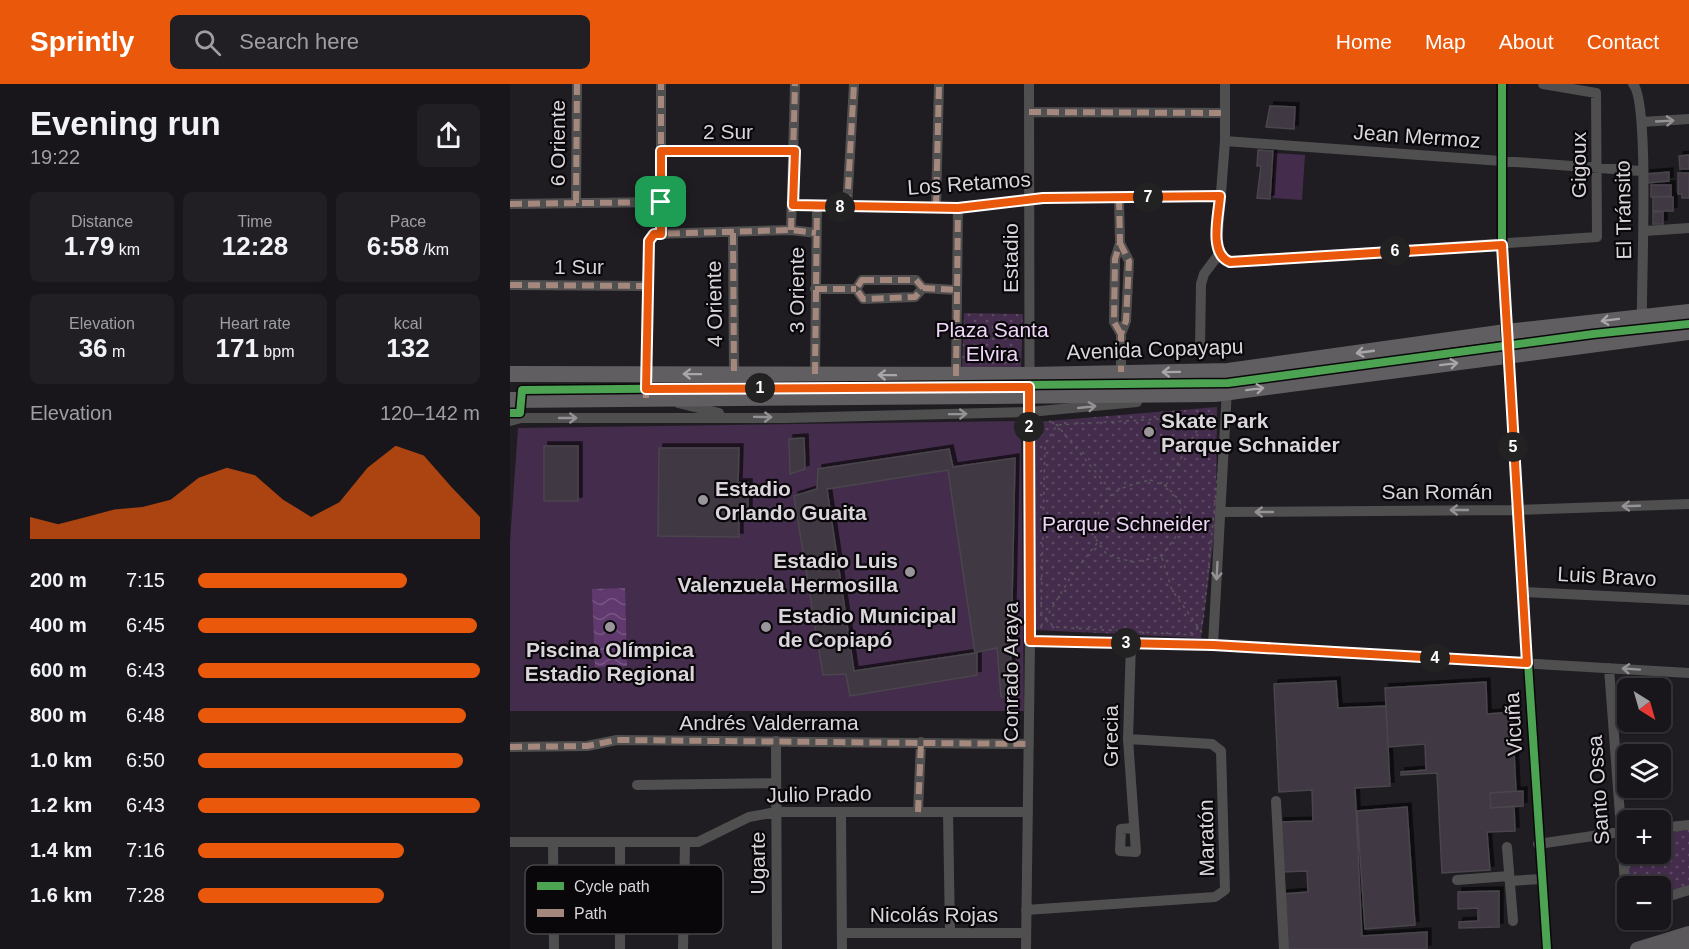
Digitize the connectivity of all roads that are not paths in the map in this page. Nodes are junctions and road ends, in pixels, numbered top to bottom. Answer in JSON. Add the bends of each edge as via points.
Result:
{"nodes":[{"id":1,"x":577,"y":84,"type":"edge"},
{"id":2,"x":661,"y":84,"type":"edge"},
{"id":3,"x":795,"y":84,"type":"edge"},
{"id":4,"x":854,"y":84,"type":"edge"},
{"id":5,"x":939,"y":84,"type":"edge"},
{"id":6,"x":1029,"y":84,"type":"edge"},
{"id":7,"x":1225,"y":84,"type":"edge"},
{"id":8,"x":1502,"y":84,"type":"edge"},
{"id":9,"x":1543,"y":84,"type":"edge"},
{"id":10,"x":1633,"y":84,"type":"edge"},
{"id":11,"x":1029,"y":112,"type":"junction"},
{"id":12,"x":1225,"y":113,"type":"junction"},
{"id":13,"x":1689,"y":120,"type":"edge"},
{"id":14,"x":1642,"y":122,"type":"junction"},
{"id":15,"x":1225,"y":141,"type":"junction"},
{"id":16,"x":661,"y":151,"type":"junction"},
{"id":17,"x":795,"y":151,"type":"junction"},
{"id":18,"x":1501,"y":162,"type":"junction"},
{"id":19,"x":1598,"y":169,"type":"junction"},
{"id":20,"x":1641,"y":171,"type":"junction"},
{"id":21,"x":1220,"y":196,"type":"junction"},
{"id":22,"x":1119,"y":198,"type":"junction"},
{"id":23,"x":1029,"y":201,"type":"junction"},
{"id":24,"x":661,"y":202,"type":"junction"},
{"id":25,"x":576,"y":203,"type":"junction"},
{"id":26,"x":510,"y":204,"type":"edge"},
{"id":27,"x":793,"y":205,"type":"junction"},
{"id":28,"x":817,"y":206,"type":"junction"},
{"id":29,"x":847,"y":207,"type":"junction"},
{"id":30,"x":936,"y":207,"type":"junction"},
{"id":31,"x":958,"y":208,"type":"junction"},
{"id":32,"x":1689,"y":228,"type":"edge"},
{"id":33,"x":791,"y":230,"type":"junction"},
{"id":34,"x":1645,"y":231,"type":"junction"},
{"id":35,"x":733,"y":233,"type":"junction"},
{"id":36,"x":816,"y":233,"type":"junction"},
{"id":37,"x":657,"y":234,"type":"junction"},
{"id":38,"x":1502,"y":245,"type":"junction"},
{"id":39,"x":1219,"y":254,"type":"junction"},
{"id":40,"x":510,"y":285,"type":"edge"},
{"id":41,"x":648,"y":286,"type":"junction"},
{"id":42,"x":923,"y":288,"type":"junction"},
{"id":43,"x":815,"y":289,"type":"junction"},
{"id":44,"x":856,"y":289,"type":"junction"},
{"id":45,"x":956,"y":290,"type":"junction"},
{"id":46,"x":1689,"y":312,"type":"edge"},
{"id":47,"x":1641,"y":317,"type":"junction"},
{"id":48,"x":1544,"y":328,"type":"junction"},
{"id":49,"x":1506,"y":332,"type":"junction"},
{"id":50,"x":1689,"y":332,"type":"edge"},
{"id":51,"x":1642,"y":338,"type":"junction"},
{"id":52,"x":1200,"y":348,"type":"dead end"},
{"id":53,"x":1507,"y":356,"type":"junction"},
{"id":54,"x":1121,"y":372,"type":"junction"},
{"id":55,"x":1228,"y":372,"type":"junction"},
{"id":56,"x":647,"y":373,"type":"junction"},
{"id":57,"x":510,"y":374,"type":"edge"},
{"id":58,"x":734,"y":374,"type":"junction"},
{"id":59,"x":815,"y":374,"type":"junction"},
{"id":60,"x":1029,"y":375,"type":"junction"},
{"id":61,"x":956,"y":376,"type":"junction"},
{"id":62,"x":1221,"y":393,"type":"junction"},
{"id":63,"x":652,"y":398,"type":"junction"},
{"id":64,"x":510,"y":400,"type":"edge"},
{"id":65,"x":1029,"y":404,"type":"junction"},
{"id":66,"x":735,"y":417,"type":"junction"},
{"id":67,"x":510,"y":421,"type":"edge"},
{"id":68,"x":1689,"y":504,"type":"edge"},
{"id":69,"x":1518,"y":510,"type":"junction"},
{"id":70,"x":1217,"y":517,"type":"junction"},
{"id":71,"x":1523,"y":592,"type":"junction"},
{"id":72,"x":1689,"y":600,"type":"edge"},
{"id":73,"x":1030,"y":641,"type":"junction"},
{"id":74,"x":1131,"y":644,"type":"junction"},
{"id":75,"x":1213,"y":645,"type":"junction"},
{"id":76,"x":1527,"y":663,"type":"junction"},
{"id":77,"x":1609,"y":668,"type":"junction"},
{"id":78,"x":1689,"y":673,"type":"edge"},
{"id":79,"x":1128,"y":739,"type":"junction"},
{"id":80,"x":776,"y":741,"type":"junction"},
{"id":81,"x":921,"y":742,"type":"junction"},
{"id":82,"x":1029,"y":744,"type":"junction"},
{"id":83,"x":510,"y":747,"type":"edge"},
{"id":84,"x":776,"y":783,"type":"junction"},
{"id":85,"x":637,"y":785,"type":"dead end"},
{"id":86,"x":1276,"y":801,"type":"dead end"},
{"id":87,"x":1622,"y":810,"type":"edge"},
{"id":88,"x":918,"y":812,"type":"junction"},
{"id":89,"x":948,"y":812,"type":"junction"},
{"id":90,"x":1028,"y":812,"type":"junction"},
{"id":91,"x":776,"y":813,"type":"junction"},
{"id":92,"x":841,"y":814,"type":"junction"},
{"id":93,"x":1689,"y":825,"type":"edge"},
{"id":94,"x":1671,"y":827,"type":"edge"},
{"id":95,"x":1132,"y":828,"type":"dead end"},
{"id":96,"x":1617,"y":832,"type":"edge"},
{"id":97,"x":510,"y":842,"type":"edge"},
{"id":98,"x":553,"y":842,"type":"junction"},
{"id":99,"x":621,"y":842,"type":"junction"},
{"id":100,"x":685,"y":843,"type":"junction"},
{"id":101,"x":1538,"y":844,"type":"junction"},
{"id":102,"x":1507,"y":847,"type":"dead end"},
{"id":103,"x":553,"y":865,"type":"edge"},
{"id":104,"x":621,"y":865,"type":"edge"},
{"id":105,"x":685,"y":865,"type":"edge"},
{"id":106,"x":1509,"y":878,"type":"junction"},
{"id":107,"x":1541,"y":879,"type":"junction"},
{"id":108,"x":1457,"y":880,"type":"dead end"},
{"id":109,"x":1689,"y":890,"type":"edge"},
{"id":110,"x":1671,"y":896,"type":"edge"},
{"id":111,"x":1026,"y":910,"type":"junction"},
{"id":112,"x":1513,"y":921,"type":"dead end"},
{"id":113,"x":842,"y":933,"type":"junction"},
{"id":114,"x":950,"y":933,"type":"junction"},
{"id":115,"x":1026,"y":933,"type":"junction"},
{"id":116,"x":1689,"y":933,"type":"edge"},
{"id":117,"x":554,"y":934,"type":"edge"},
{"id":118,"x":620,"y":934,"type":"edge"},
{"id":119,"x":683,"y":934,"type":"edge"},
{"id":120,"x":1689,"y":944,"type":"edge"},
{"id":121,"x":1544,"y":946,"type":"edge"},
{"id":122,"x":554,"y":949,"type":"edge"},
{"id":123,"x":620,"y":949,"type":"edge"},
{"id":124,"x":683,"y":949,"type":"edge"},
{"id":125,"x":777,"y":949,"type":"edge"},
{"id":126,"x":842,"y":949,"type":"edge"},
{"id":127,"x":1026,"y":949,"type":"edge"},
{"id":128,"x":1284,"y":949,"type":"edge"},
{"id":129,"x":1637,"y":949,"type":"edge"},
{"id":130,"x":1668,"y":949,"type":"edge"}],
"edges":[{"from":1,"to":25,"type":"street","name":"6 Oriente"},
{"from":2,"to":16,"type":"street"},
{"from":3,"to":17,"type":"street"},
{"from":4,"to":29,"type":"street"},
{"from":5,"to":30,"type":"street"},
{"from":6,"to":11,"type":"street","name":"Estadio"},
{"from":7,"to":12,"type":"street"},
{"from":8,"to":18,"type":"street","name":"Vicuña"},
{"from":9,"to":19,"type":"street","name":"Gigoux","via":[[1596,93]]},
{"from":10,"to":14,"type":"street","name":"El Tránsito","via":[[1640,98]]},
{"from":11,"to":12,"type":"street"},
{"from":11,"to":23,"type":"street","name":"Estadio"},
{"from":12,"to":15,"type":"street"},
{"from":14,"to":13,"type":"street","one_way":true},
{"from":14,"to":20,"type":"street","name":"El Tránsito"},
{"from":15,"to":18,"type":"street","name":"Jean Mermoz"},
{"from":15,"to":21,"type":"street"},
{"from":16,"to":17,"type":"street","name":"2 Sur"},
{"from":16,"to":24,"type":"street"},
{"from":17,"to":27,"type":"street"},
{"from":18,"to":19,"type":"street","name":"Jean Mermoz"},
{"from":18,"to":38,"type":"street","name":"Vicuña"},
{"from":19,"to":20,"type":"street","name":"Jean Mermoz"},
{"from":19,"to":38,"type":"street","name":"Gigoux","via":[[1597,237]]},
{"from":20,"to":34,"type":"street","name":"El Tránsito"},
{"from":21,"to":22,"type":"street","name":"Los Retamos"},
{"from":21,"to":39,"type":"street"},
{"from":22,"to":23,"type":"street","name":"Los Retamos"},
{"from":22,"to":54,"type":"street","via":[[1114,322],[1121,334]]},
{"from":23,"to":31,"type":"street","name":"Los Retamos"},
{"from":23,"to":60,"type":"street","name":"Estadio"},
{"from":24,"to":25,"type":"street"},
{"from":24,"to":37,"type":"street"},
{"from":25,"to":26,"type":"street"},
{"from":27,"to":28,"type":"street","name":"Los Retamos"},
{"from":27,"to":33,"type":"street"},
{"from":28,"to":29,"type":"street","name":"Los Retamos"},
{"from":28,"to":36,"type":"street","name":"3 Oriente"},
{"from":29,"to":30,"type":"street","name":"Los Retamos"},
{"from":30,"to":31,"type":"street","name":"Los Retamos"},
{"from":31,"to":45,"type":"street"},
{"from":32,"to":34,"type":"street"},
{"from":33,"to":35,"type":"street"},
{"from":33,"to":36,"type":"street"},
{"from":34,"to":47,"type":"street","name":"El Tránsito"},
{"from":35,"to":37,"type":"street"},
{"from":35,"to":58,"type":"street","name":"4 Oriente"},
{"from":36,"to":43,"type":"street","name":"3 Oriente"},
{"from":37,"to":41,"type":"street","via":[[649,241]]},
{"from":38,"to":39,"type":"street","via":[[1230,262]]},
{"from":38,"to":49,"type":"street","name":"Vicuña"},
{"from":39,"to":52,"type":"street","via":[[1201,284]]},
{"from":40,"to":41,"type":"street","name":"1 Sur"},
{"from":41,"to":56,"type":"street"},
{"from":42,"to":44,"type":"street","via":[[916,280],[862,280]]},
{"from":42,"to":44,"type":"street","via":[[915,297],[863,299]]},
{"from":42,"to":45,"type":"street"},
{"from":43,"to":44,"type":"street"},
{"from":43,"to":59,"type":"street","name":"3 Oriente"},
{"from":45,"to":61,"type":"street"},
{"from":46,"to":47,"type":"highway","name":"Avenida Copayapu"},
{"from":47,"to":48,"type":"highway","name":"Avenida Copayapu","one_way":true},
{"from":47,"to":51,"type":"street","name":"El Tránsito"},
{"from":48,"to":49,"type":"highway","name":"Avenida Copayapu"},
{"from":48,"to":53,"type":"highway","via":[[1524,339]]},
{"from":49,"to":53,"type":"street","name":"Vicuña"},
{"from":49,"to":55,"type":"highway","name":"Avenida Copayapu","one_way":true},
{"from":50,"to":51,"type":"highway","name":"Avenida Copayapu"},
{"from":51,"to":53,"type":"highway","name":"Avenida Copayapu"},
{"from":62,"to":53,"type":"highway","name":"Avenida Copayapu","one_way":true},
{"from":53,"to":69,"type":"street","name":"Vicuña"},
{"from":55,"to":54,"type":"highway","name":"Avenida Copayapu","one_way":true},
{"from":54,"to":60,"type":"highway","name":"Avenida Copayapu"},
{"from":55,"to":62,"type":"street"},
{"from":56,"to":57,"type":"highway","name":"Avenida Copayapu"},
{"from":58,"to":56,"type":"highway","name":"Avenida Copayapu","one_way":true},
{"from":56,"to":63,"type":"street"},
{"from":58,"to":59,"type":"highway","name":"Avenida Copayapu"},
{"from":61,"to":59,"type":"highway","name":"Avenida Copayapu","one_way":true},
{"from":60,"to":61,"type":"highway","name":"Avenida Copayapu"},
{"from":60,"to":65,"type":"street","name":"Estadio"},
{"from":65,"to":62,"type":"highway","name":"Avenida Copayapu","one_way":true},
{"from":62,"to":70,"type":"street"},
{"from":63,"to":64,"type":"highway","name":"Avenida Copayapu"},
{"from":63,"to":65,"type":"highway","name":"Avenida Copayapu"},
{"from":63,"to":66,"type":"street","name":"Avenida Copayapu"},
{"from":66,"to":65,"type":"street","name":"Avenida Copayapu","one_way":true},
{"from":65,"to":73,"type":"street","name":"Conrado Araya"},
{"from":67,"to":66,"type":"street","name":"Avenida Copayapu","one_way":true},
{"from":68,"to":69,"type":"street","name":"San Román","one_way":true},
{"from":69,"to":70,"type":"street","name":"San Román","one_way":true},
{"from":69,"to":71,"type":"street","name":"Vicuña"},
{"from":70,"to":75,"type":"street","one_way":true},
{"from":71,"to":72,"type":"street","name":"Luis Bravo"},
{"from":71,"to":76,"type":"street","name":"Vicuña"},
{"from":73,"to":74,"type":"street"},
{"from":73,"to":82,"type":"street","name":"Conrado Araya"},
{"from":74,"to":75,"type":"street"},
{"from":74,"to":79,"type":"street","name":"Grecia"},
{"from":75,"to":76,"type":"street"},
{"from":76,"to":77,"type":"street"},
{"from":76,"to":101,"type":"street","name":"Vicuña"},
{"from":78,"to":77,"type":"street","one_way":true},
{"from":77,"to":87,"type":"street","name":"Santo Ossa"},
{"from":79,"to":95,"type":"street","name":"Grecia"},
{"from":79,"to":111,"type":"street","name":"Maratón","via":[[1212,744],[1221,751],[1225,890],[1215,897]]},
{"from":80,"to":81,"type":"street","name":"Andrés Valderrama"},
{"from":80,"to":83,"type":"street","name":"Andrés Valderrama","via":[[617,740],[586,746]]},
{"from":80,"to":84,"type":"street","name":"Ugarte"},
{"from":81,"to":82,"type":"street","name":"Andrés Valderrama"},
{"from":81,"to":88,"type":"street"},
{"from":82,"to":90,"type":"street","name":"Conrado Araya"},
{"from":84,"to":85,"type":"street"},
{"from":84,"to":91,"type":"street","name":"Ugarte"},
{"from":86,"to":128,"type":"street"},
{"from":88,"to":89,"type":"street","name":"Julio Prado"},
{"from":88,"to":92,"type":"street","name":"Julio Prado"},
{"from":89,"to":90,"type":"street","name":"Julio Prado"},
{"from":89,"to":114,"type":"street"},
{"from":90,"to":111,"type":"street","name":"Conrado Araya"},
{"from":91,"to":92,"type":"street","name":"Julio Prado"},
{"from":91,"to":100,"type":"street","name":"Julio Prado","via":[[758,814],[709,838]]},
{"from":91,"to":125,"type":"street","name":"Ugarte"},
{"from":92,"to":113,"type":"street"},
{"from":93,"to":94,"type":"street"},
{"from":96,"to":101,"type":"street"},
{"from":97,"to":98,"type":"street","name":"Julio Prado"},
{"from":98,"to":99,"type":"street","name":"Julio Prado"},
{"from":98,"to":103,"type":"street"},
{"from":99,"to":100,"type":"street","name":"Julio Prado"},
{"from":99,"to":104,"type":"street"},
{"from":100,"to":105,"type":"street"},
{"from":101,"to":107,"type":"street","name":"Vicuña"},
{"from":102,"to":106,"type":"street"},
{"from":106,"to":107,"type":"street"},
{"from":106,"to":108,"type":"street"},
{"from":106,"to":112,"type":"street"},
{"from":107,"to":121,"type":"street","name":"Vicuña"},
{"from":109,"to":110,"type":"street"},
{"from":111,"to":115,"type":"street","name":"Conrado Araya"},
{"from":113,"to":114,"type":"street","name":"Nicolás Rojas"},
{"from":113,"to":126,"type":"street"},
{"from":114,"to":115,"type":"street","name":"Nicolás Rojas"},
{"from":115,"to":127,"type":"street","name":"Conrado Araya"},
{"from":116,"to":129,"type":"main road"},
{"from":117,"to":122,"type":"street"},
{"from":118,"to":123,"type":"street"},
{"from":119,"to":124,"type":"street"},
{"from":120,"to":130,"type":"main road"}]}
